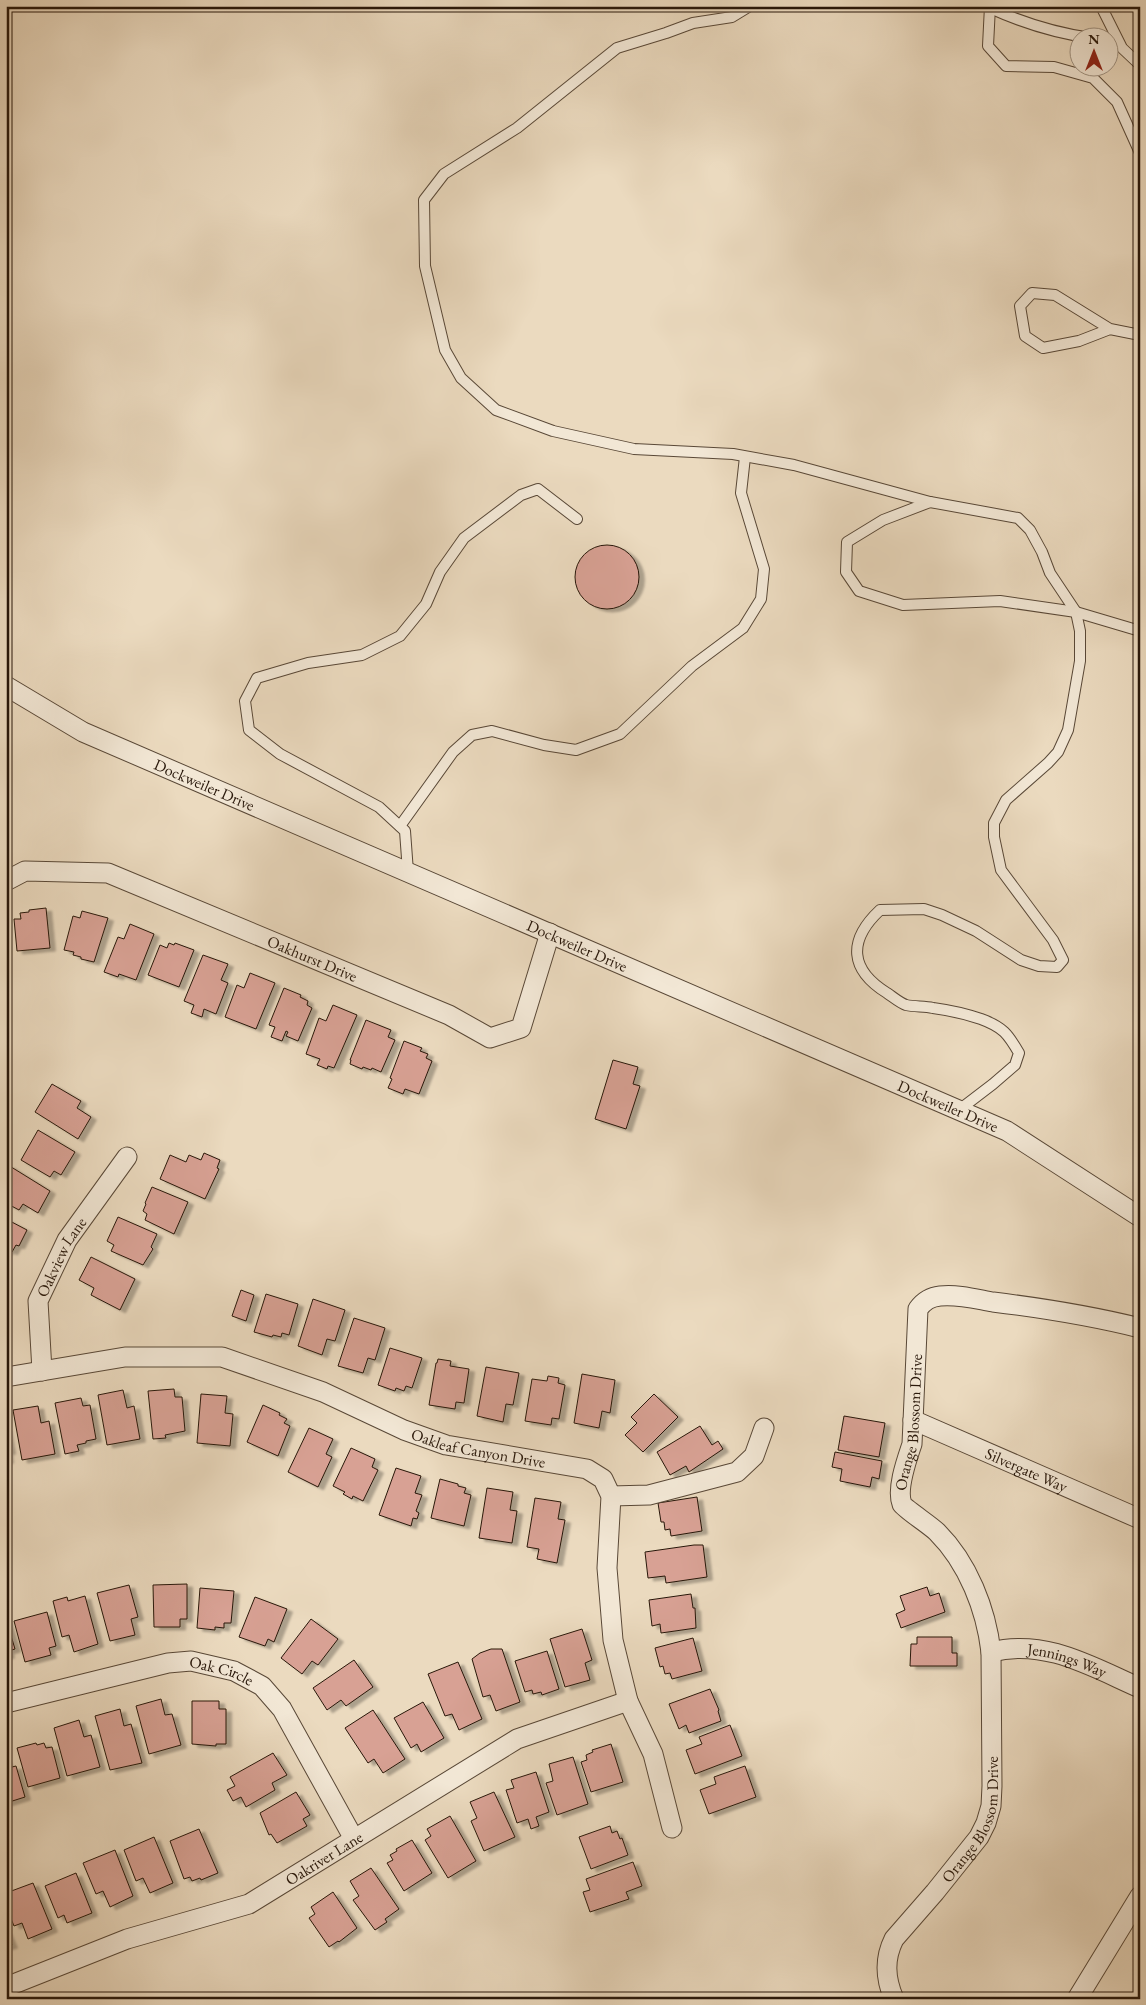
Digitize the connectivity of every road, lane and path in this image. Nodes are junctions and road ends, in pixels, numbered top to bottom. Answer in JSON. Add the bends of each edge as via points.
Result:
{"nodes":[{"id":1,"x":750,"y":6,"type":"edge"},
{"id":2,"x":1101,"y":6,"type":"edge"},
{"id":3,"x":990,"y":7,"type":"edge"},
{"id":4,"x":1109,"y":28,"type":"edge"},
{"id":5,"x":1068,"y":35,"type":"edge"},
{"id":6,"x":1118,"y":44,"type":"edge"},
{"id":7,"x":1140,"y":65,"type":"edge"},
{"id":8,"x":1140,"y":153,"type":"edge"},
{"id":9,"x":1110,"y":329,"type":"junction"},
{"id":10,"x":1140,"y":335,"type":"edge"},
{"id":11,"x":745,"y":456,"type":"junction"},
{"id":12,"x":930,"y":502,"type":"junction"},
{"id":13,"x":577,"y":519,"type":"dead end"},
{"id":14,"x":1076,"y":612,"type":"junction"},
{"id":15,"x":1140,"y":631,"type":"edge"},
{"id":16,"x":6,"y":686,"type":"edge"},
{"id":17,"x":400,"y":826,"type":"junction"},
{"id":18,"x":408,"y":872,"type":"junction"},
{"id":19,"x":6,"y":881,"type":"edge"},
{"id":20,"x":550,"y":933,"type":"junction"},
{"id":21,"x":959,"y":1110,"type":"junction"},
{"id":22,"x":127,"y":1157,"type":"dead end"},
{"id":23,"x":1140,"y":1218,"type":"edge"},
{"id":24,"x":1140,"y":1328,"type":"edge"},
{"id":25,"x":42,"y":1371,"type":"junction"},
{"id":26,"x":6,"y":1377,"type":"edge"},
{"id":27,"x":913,"y":1420,"type":"junction"},
{"id":28,"x":764,"y":1428,"type":"dead end"},
{"id":29,"x":611,"y":1496,"type":"junction"},
{"id":30,"x":1140,"y":1519,"type":"edge"},
{"id":31,"x":991,"y":1652,"type":"junction"},
{"id":32,"x":1140,"y":1688,"type":"edge"},
{"id":33,"x":628,"y":1701,"type":"junction"},
{"id":34,"x":6,"y":1703,"type":"edge"},
{"id":35,"x":672,"y":1828,"type":"dead end"},
{"id":36,"x":354,"y":1839,"type":"junction"},
{"id":37,"x":1140,"y":1896,"type":"edge"},
{"id":38,"x":6,"y":1987,"type":"edge"},
{"id":39,"x":894,"y":1999,"type":"edge"},
{"id":40,"x":1077,"y":1999,"type":"edge"}],
"edges":[{"from":1,"to":11,"type":"lane","via":[[732,17],[694,23],[617,48],[517,128],[444,174],[424,200],[425,266],[444,350],[461,378],[496,410],[553,431],[634,449]]},
{"from":2,"to":4,"type":"lane"},
{"from":3,"to":5,"type":"lane","via":[[1021,22]]},
{"from":3,"to":8,"type":"lane","via":[[988,46],[1006,66],[1054,67],[1093,78],[1117,102]]},
{"from":6,"to":7,"type":"lane"},
{"from":9,"to":9,"type":"lane","via":[[1079,341],[1043,348],[1026,336],[1020,306],[1032,293],[1055,295]]},
{"from":9,"to":10,"type":"lane"},
{"from":11,"to":12,"type":"lane","via":[[826,472]]},
{"from":11,"to":17,"type":"lane","via":[[741,493],[764,569],[761,599],[743,628],[692,666],[620,734],[576,750],[544,746],[492,731],[472,735],[453,752]]},
{"from":12,"to":14,"type":"lane","via":[[1018,518],[1030,530],[1050,573]]},
{"from":12,"to":14,"type":"lane","via":[[883,520],[847,542],[846,572],[859,591],[903,605],[1000,600]]},
{"from":13,"to":17,"type":"lane","via":[[538,489],[521,495],[464,538],[440,572],[426,604],[400,636],[362,655],[308,663],[258,678],[245,701],[249,730],[280,754],[379,807]]},
{"from":14,"to":15,"type":"lane"},
{"from":14,"to":21,"type":"lane","via":[[1080,661],[1068,730],[1058,752],[1006,800],[994,823],[1001,870],[1053,940],[1063,960],[1056,967],[1021,960],[976,931],[924,909],[880,910],[863,930],[857,946],[858,962],[872,984],[905,1005],[981,1019],[1007,1032],[1019,1053],[1015,1065]]},
{"from":16,"to":18,"type":"street","name":"Dockweiler Drive","via":[[83,732]]},
{"from":17,"to":18,"type":"lane","via":[[405,830]]},
{"from":18,"to":20,"type":"street","name":"Dockweiler Drive"},
{"from":19,"to":20,"type":"street","name":"Oakhurst Drive","via":[[25,872],[108,874],[449,1016],[490,1038],[521,1028]]},
{"from":20,"to":21,"type":"street","name":"Dockweiler Drive"},
{"from":21,"to":23,"type":"street","name":"Dockweiler Drive","via":[[1007,1131]]},
{"from":22,"to":25,"type":"street","name":"Oakview Lane","via":[[67,1240],[38,1301]]},
{"from":24,"to":27,"type":"street","name":"Orange Blossom Drive","via":[[955,1296],[929,1299],[918,1309]]},
{"from":25,"to":26,"type":"street","name":"Oakleaf Canyon Drive"},
{"from":25,"to":29,"type":"street","name":"Oakleaf Canyon Drive","via":[[124,1357],[222,1357],[323,1392],[404,1430],[446,1445],[586,1469],[603,1479]]},
{"from":27,"to":30,"type":"street","name":"Silvergate Way"},
{"from":27,"to":31,"type":"street","name":"Orange Blossom Drive","via":[[912,1444],[901,1490],[903,1504],[948,1543],[980,1604]]},
{"from":28,"to":29,"type":"street","via":[[754,1456],[737,1472],[649,1495]]},
{"from":29,"to":33,"type":"street","via":[[606,1568],[613,1640]]},
{"from":31,"to":32,"type":"street","name":"Jennings Way","via":[[1020,1648],[1053,1651]]},
{"from":31,"to":39,"type":"street","name":"Orange Blossom Drive","via":[[992,1786],[986,1823],[969,1851],[889,1947],[887,1976]]},
{"from":33,"to":35,"type":"street","via":[[654,1754]]},
{"from":33,"to":36,"type":"street","name":"Oakriver Lane","via":[[517,1739]]},
{"from":34,"to":36,"type":"street","name":"Oak Circle","via":[[168,1663],[191,1661],[234,1671],[262,1686],[282,1709]]},
{"from":36,"to":38,"type":"street","name":"Oakriver Lane","via":[[248,1904],[127,1939]]},
{"from":37,"to":40,"type":"street"}]}
